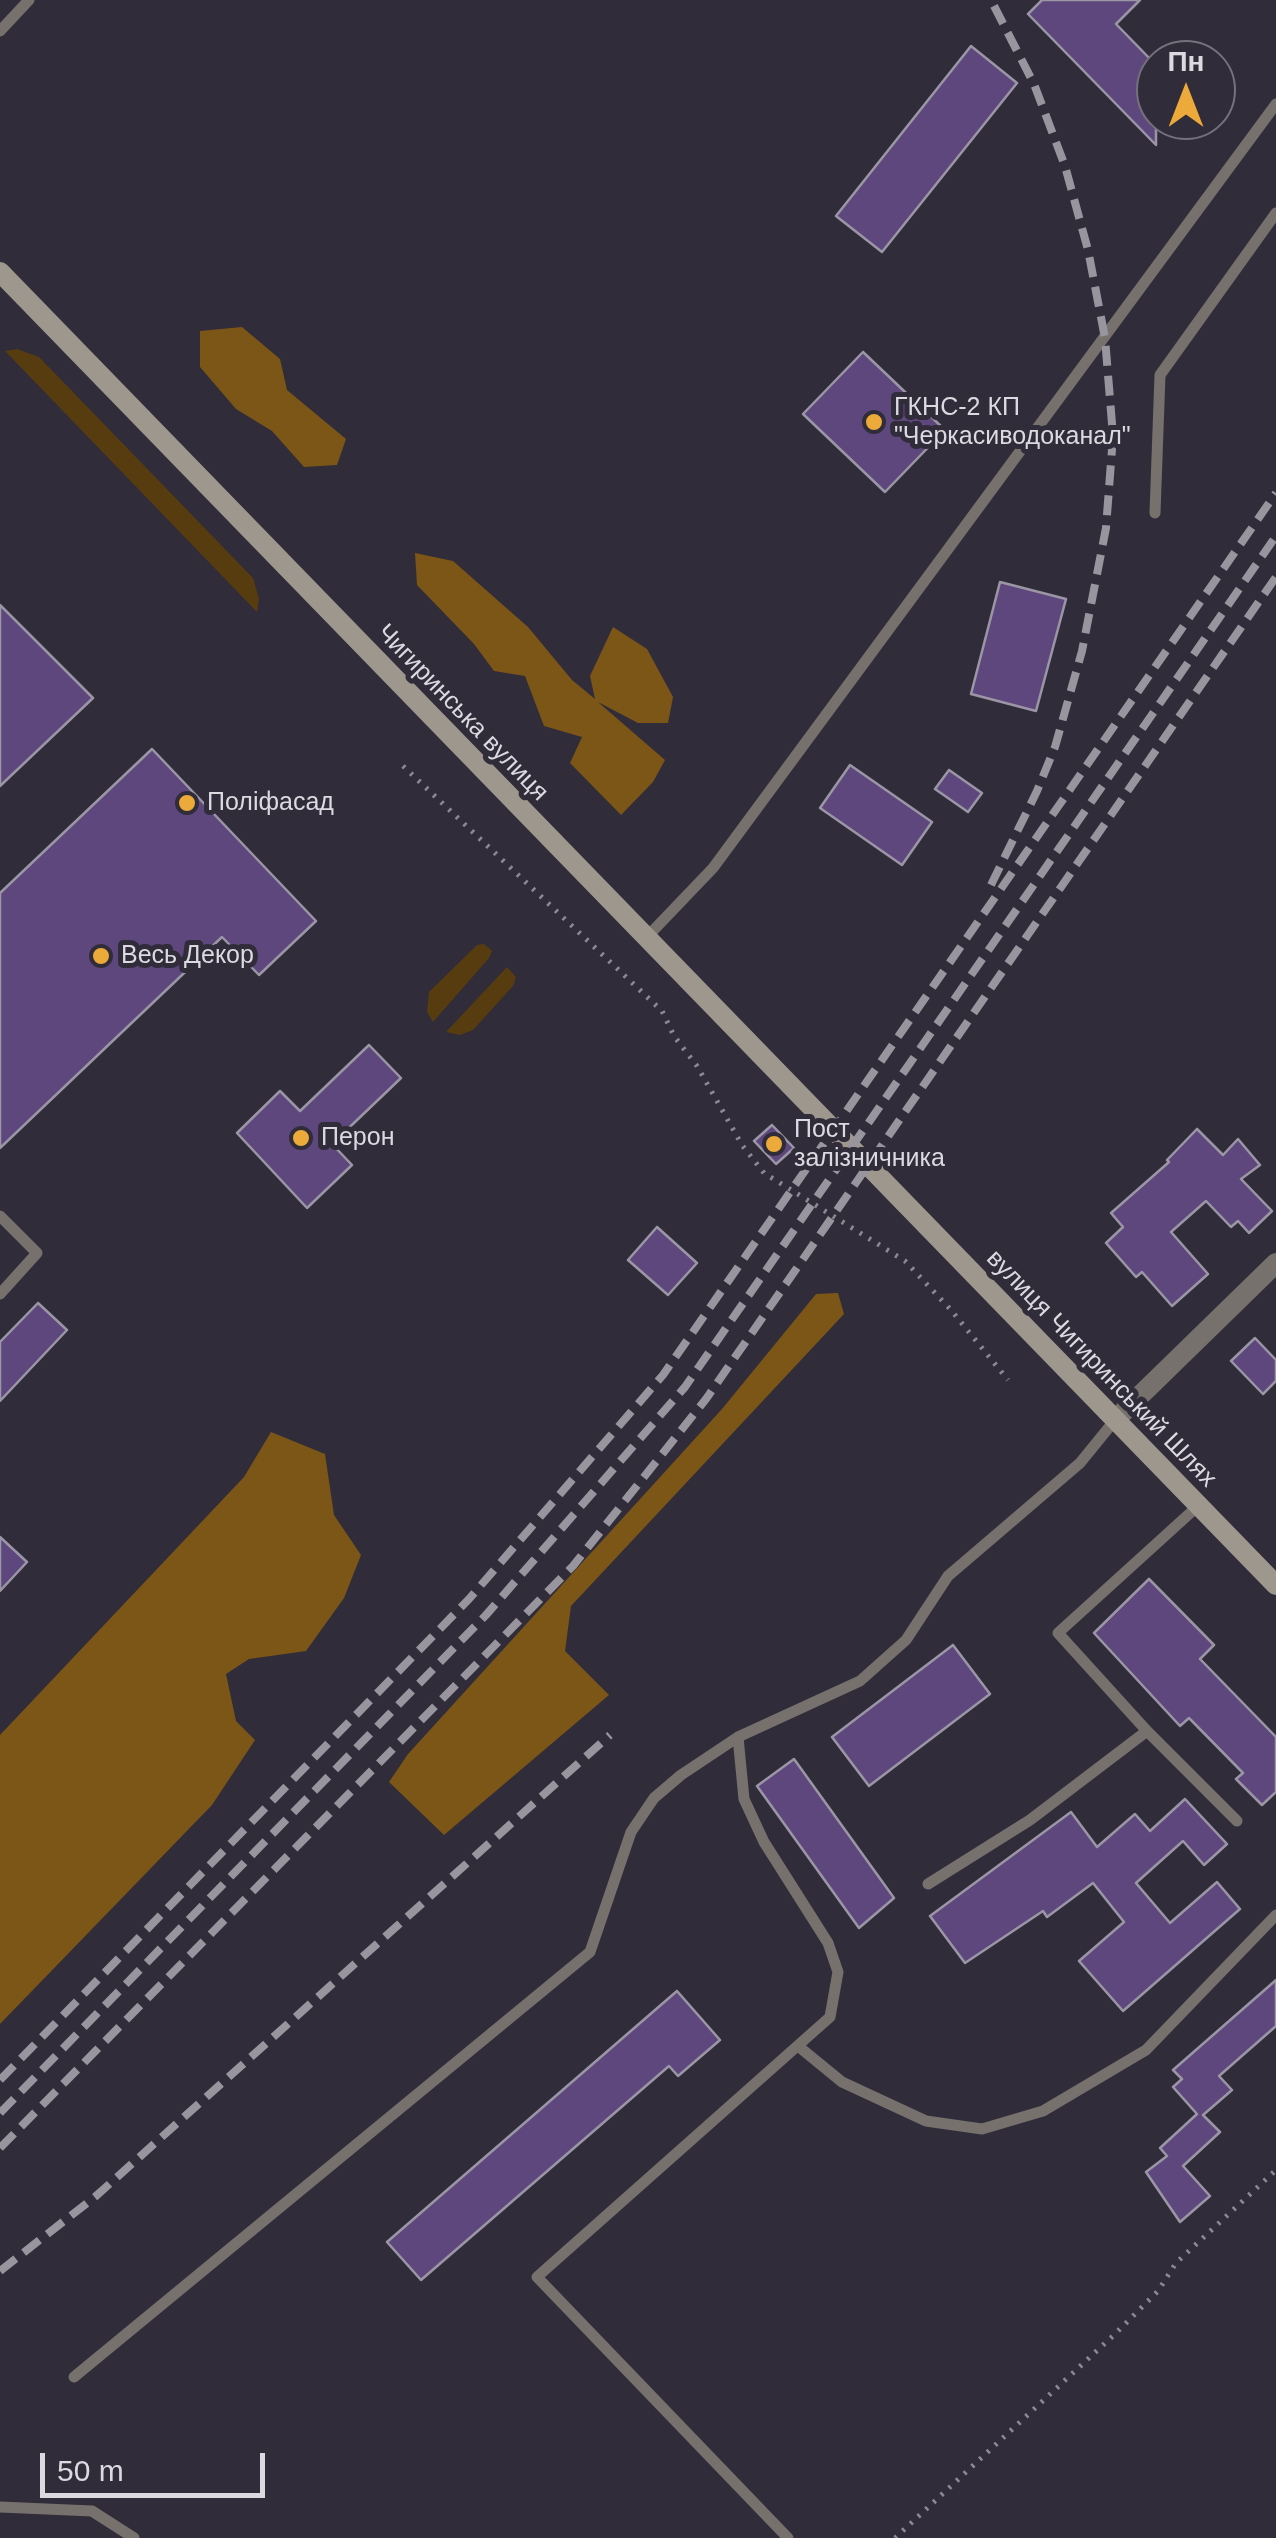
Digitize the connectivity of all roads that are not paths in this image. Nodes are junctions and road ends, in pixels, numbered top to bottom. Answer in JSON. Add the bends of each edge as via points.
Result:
{"nodes":[{"id":1,"x":29,"y":0,"type":"edge"},
{"id":2,"x":0,"y":31,"type":"edge"},
{"id":3,"x":1276,"y":104,"type":"edge"},
{"id":4,"x":1276,"y":213,"type":"edge"},
{"id":5,"x":3,"y":282,"type":"edge"},
{"id":6,"x":1156,"y":513,"type":"dead end"},
{"id":7,"x":647,"y":938,"type":"junction"},
{"id":8,"x":889,"y":1188,"type":"joint"},
{"id":9,"x":0,"y":1216,"type":"edge"},
{"id":10,"x":1276,"y":1263,"type":"edge"},
{"id":11,"x":0,"y":1294,"type":"edge"},
{"id":12,"x":1116,"y":1420,"type":"junction"},
{"id":13,"x":1199,"y":1506,"type":"junction"},
{"id":14,"x":1276,"y":1585,"type":"edge"},
{"id":15,"x":1147,"y":1731,"type":"junction"},
{"id":16,"x":738,"y":1737,"type":"junction"},
{"id":17,"x":1237,"y":1821,"type":"dead end"},
{"id":18,"x":928,"y":1884,"type":"dead end"},
{"id":19,"x":1276,"y":1915,"type":"edge"},
{"id":20,"x":798,"y":2046,"type":"junction"},
{"id":21,"x":74,"y":2377,"type":"dead end"},
{"id":22,"x":0,"y":2506,"type":"edge"},
{"id":23,"x":134,"y":2538,"type":"edge"},
{"id":24,"x":788,"y":2538,"type":"edge"}],
"edges":[{"from":1,"to":2,"type":"lane"},
{"from":3,"to":7,"type":"lane","via":[[714,868]]},
{"from":4,"to":6,"type":"lane","via":[[1160,375]]},
{"from":5,"to":7,"type":"main road","name":"Чигиринська вулиця"},
{"from":7,"to":8,"type":"main road","name":"Чигиринська вулиця"},
{"from":8,"to":12,"type":"main road","name":"вулиця Чигиринський Шлях"},
{"from":9,"to":11,"type":"lane","via":[[36,1253]]},
{"from":10,"to":12,"type":"street"},
{"from":12,"to":13,"type":"main road","name":"вулиця Чигиринський Шлях"},
{"from":12,"to":16,"type":"lane","via":[[1080,1463],[948,1576],[906,1640],[860,1681]]},
{"from":13,"to":14,"type":"main road","name":"вулиця Чигиринський Шлях"},
{"from":13,"to":15,"type":"lane","via":[[1058,1633]]},
{"from":15,"to":17,"type":"lane"},
{"from":15,"to":18,"type":"lane","via":[[1030,1820]]},
{"from":16,"to":20,"type":"lane","via":[[744,1799],[828,1942],[838,1972],[830,2017]]},
{"from":16,"to":21,"type":"lane","via":[[654,1798],[630,1832],[590,1952]]},
{"from":19,"to":20,"type":"lane","via":[[1146,2050],[1043,2111],[982,2129],[926,2122],[842,2082]]},
{"from":20,"to":24,"type":"lane","via":[[537,2277]]},
{"from":22,"to":23,"type":"lane","via":[[92,2511]]}]}
